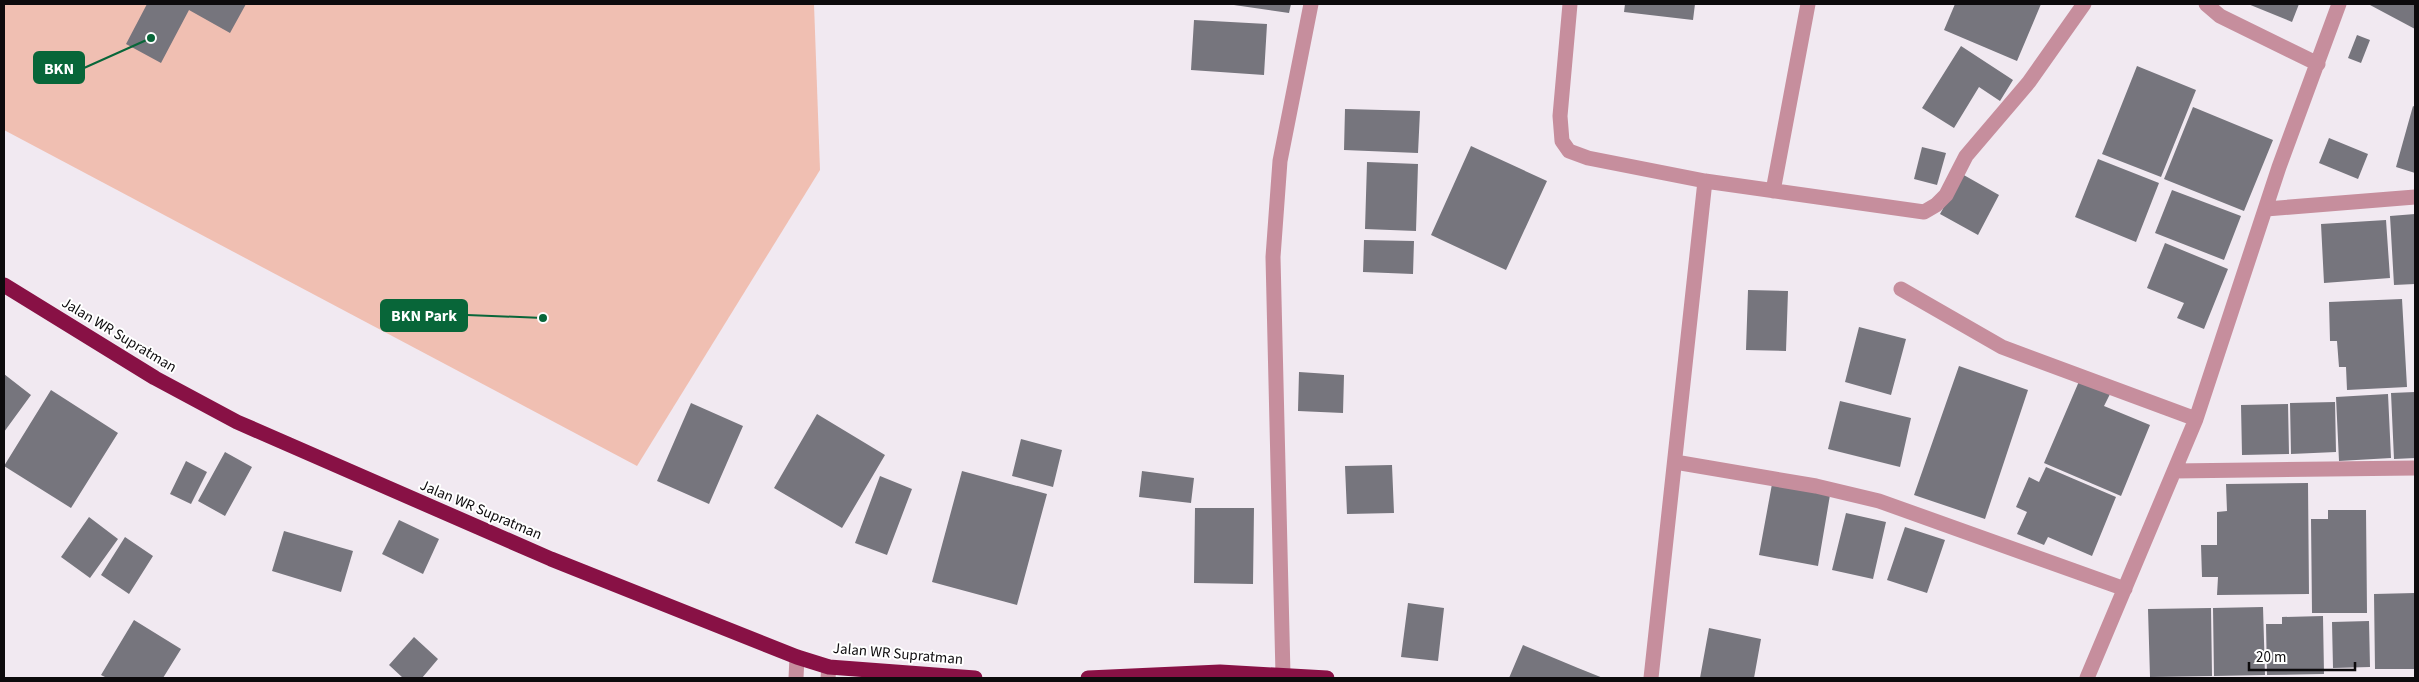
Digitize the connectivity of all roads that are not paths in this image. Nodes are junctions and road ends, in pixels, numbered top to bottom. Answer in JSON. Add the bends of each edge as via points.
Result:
{"nodes":[{"id":1,"x":1311,"y":4,"type":"edge"},
{"id":2,"x":1570,"y":4,"type":"edge"},
{"id":3,"x":1808,"y":4,"type":"edge"},
{"id":4,"x":2084,"y":4,"type":"edge"},
{"id":5,"x":2206,"y":4,"type":"edge"},
{"id":6,"x":2339,"y":4,"type":"edge"},
{"id":7,"x":2318,"y":64,"type":"junction"},
{"id":8,"x":1705,"y":181,"type":"junction"},
{"id":9,"x":1773,"y":191,"type":"junction"},
{"id":10,"x":2415,"y":197,"type":"edge"},
{"id":11,"x":2266,"y":209,"type":"junction"},
{"id":12,"x":4,"y":285,"type":"edge"},
{"id":13,"x":1901,"y":289,"type":"dead end"},
{"id":14,"x":2196,"y":419,"type":"junction"},
{"id":15,"x":1675,"y":462,"type":"junction"},
{"id":16,"x":2415,"y":468,"type":"edge"},
{"id":17,"x":2174,"y":471,"type":"junction"},
{"id":18,"x":2124,"y":589,"type":"junction"},
{"id":19,"x":797,"y":657,"type":"junction"},
{"id":20,"x":828,"y":673,"type":"edge"},
{"id":21,"x":1283,"y":675,"type":"junction"},
{"id":22,"x":796,"y":678,"type":"edge"},
{"id":23,"x":975,"y":678,"type":"edge"},
{"id":24,"x":1088,"y":678,"type":"edge"},
{"id":25,"x":1327,"y":678,"type":"edge"},
{"id":26,"x":1652,"y":678,"type":"edge"},
{"id":27,"x":2087,"y":678,"type":"edge"}],
"edges":[{"from":1,"to":21,"type":"street","via":[[1280,161],[1273,257]]},
{"from":2,"to":8,"type":"street","via":[[1560,116],[1562,141],[1569,151],[1588,158]]},
{"from":3,"to":9,"type":"street"},
{"from":4,"to":9,"type":"street","via":[[2029,82],[1966,156],[1946,195],[1936,205],[1924,212]]},
{"from":5,"to":7,"type":"street","via":[[2220,16]]},
{"from":6,"to":7,"type":"street"},
{"from":7,"to":11,"type":"street"},
{"from":8,"to":9,"type":"street"},
{"from":8,"to":15,"type":"street"},
{"from":10,"to":11,"type":"street"},
{"from":11,"to":14,"type":"street"},
{"from":12,"to":19,"type":"highway","name":"Jalan WR Supratman","via":[[155,378],[237,422],[552,560]]},
{"from":13,"to":14,"type":"street","via":[[2002,347]]},
{"from":14,"to":17,"type":"street"},
{"from":15,"to":18,"type":"street","via":[[1816,486],[1879,501]]},
{"from":15,"to":26,"type":"street"},
{"from":16,"to":17,"type":"street"},
{"from":17,"to":18,"type":"street"},
{"from":18,"to":27,"type":"street"},
{"from":19,"to":20,"type":"highway","name":"Jalan WR Supratman"},
{"from":19,"to":22,"type":"street"},
{"from":20,"to":23,"type":"highway","name":"Jalan WR Supratman"},
{"from":21,"to":24,"type":"highway","via":[[1220,672]]},
{"from":21,"to":25,"type":"highway"}]}
